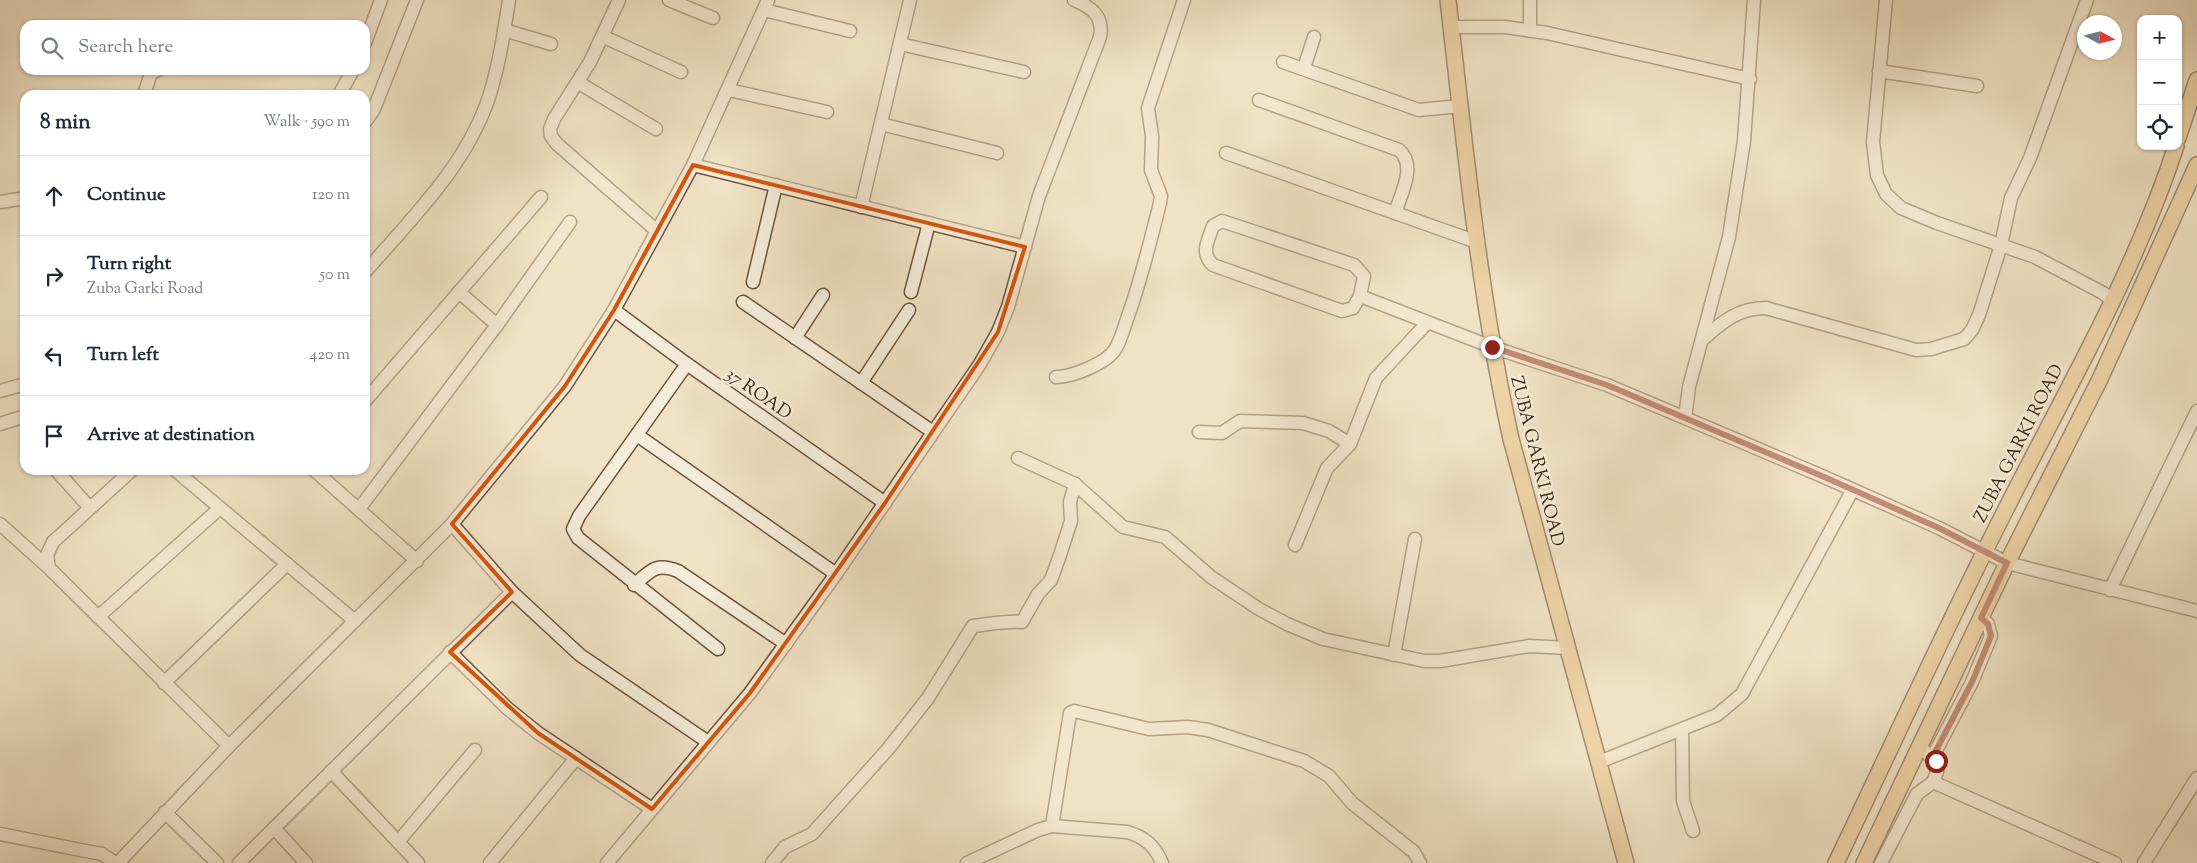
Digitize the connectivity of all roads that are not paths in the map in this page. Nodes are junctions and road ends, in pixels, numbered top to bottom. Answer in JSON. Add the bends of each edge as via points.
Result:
{"nodes":[{"id":1,"x":381,"y":0,"type":"edge"},
{"id":2,"x":417,"y":0,"type":"edge"},
{"id":3,"x":509,"y":0,"type":"edge"},
{"id":4,"x":619,"y":0,"type":"edge"},
{"id":5,"x":668,"y":0,"type":"edge"},
{"id":6,"x":910,"y":0,"type":"edge"},
{"id":7,"x":1074,"y":0,"type":"edge"},
{"id":8,"x":1184,"y":0,"type":"edge"},
{"id":9,"x":1448,"y":0,"type":"edge"},
{"id":10,"x":1530,"y":0,"type":"edge"},
{"id":11,"x":1754,"y":0,"type":"edge"},
{"id":12,"x":1886,"y":0,"type":"edge"},
{"id":13,"x":2087,"y":0,"type":"edge"},
{"id":14,"x":766,"y":5,"type":"edge"},
{"id":15,"x":713,"y":18,"type":"dead end"},
{"id":16,"x":1452,"y":27,"type":"junction"},
{"id":17,"x":370,"y":30,"type":"edge"},
{"id":18,"x":504,"y":30,"type":"junction"},
{"id":19,"x":850,"y":31,"type":"dead end"},
{"id":20,"x":1530,"y":31,"type":"junction"},
{"id":21,"x":604,"y":37,"type":"junction"},
{"id":22,"x":1314,"y":37,"type":"dead end"},
{"id":23,"x":551,"y":44,"type":"dead end"},
{"id":24,"x":900,"y":44,"type":"junction"},
{"id":25,"x":1283,"y":62,"type":"dead end"},
{"id":26,"x":1304,"y":68,"type":"junction"},
{"id":27,"x":1879,"y":71,"type":"junction"},
{"id":28,"x":681,"y":72,"type":"dead end"},
{"id":29,"x":1024,"y":72,"type":"dead end"},
{"id":30,"x":150,"y":75,"type":"edge"},
{"id":31,"x":350,"y":75,"type":"edge"},
{"id":32,"x":1750,"y":79,"type":"junction"},
{"id":33,"x":2197,"y":80,"type":"edge"},
{"id":34,"x":579,"y":83,"type":"junction"},
{"id":35,"x":1977,"y":86,"type":"dead end"},
{"id":36,"x":146,"y":90,"type":"edge"},
{"id":37,"x":342,"y":90,"type":"edge"},
{"id":38,"x":729,"y":90,"type":"junction"},
{"id":39,"x":1259,"y":100,"type":"dead end"},
{"id":40,"x":1460,"y":106,"type":"junction"},
{"id":41,"x":827,"y":112,"type":"dead end"},
{"id":42,"x":370,"y":114,"type":"edge"},
{"id":43,"x":881,"y":124,"type":"junction"},
{"id":44,"x":2182,"y":126,"type":"edge"},
{"id":45,"x":656,"y":129,"type":"dead end"},
{"id":46,"x":2175,"y":150,"type":"edge"},
{"id":47,"x":997,"y":153,"type":"dead end"},
{"id":48,"x":1226,"y":153,"type":"dead end"},
{"id":49,"x":693,"y":165,"type":"junction"},
{"id":50,"x":2197,"y":165,"type":"edge"},
{"id":51,"x":776,"y":185,"type":"junction"},
{"id":52,"x":541,"y":197,"type":"dead end"},
{"id":53,"x":20,"y":199,"type":"edge"},
{"id":54,"x":0,"y":202,"type":"edge"},
{"id":55,"x":862,"y":208,"type":"junction"},
{"id":56,"x":1395,"y":213,"type":"junction"},
{"id":57,"x":570,"y":222,"type":"dead end"},
{"id":58,"x":930,"y":223,"type":"junction"},
{"id":59,"x":657,"y":232,"type":"junction"},
{"id":60,"x":1477,"y":242,"type":"junction"},
{"id":61,"x":2001,"y":245,"type":"junction"},
{"id":62,"x":1025,"y":246,"type":"junction"},
{"id":63,"x":370,"y":266,"type":"edge"},
{"id":64,"x":753,"y":282,"type":"dead end"},
{"id":65,"x":459,"y":292,"type":"junction"},
{"id":66,"x":911,"y":292,"type":"dead end"},
{"id":67,"x":823,"y":295,"type":"dead end"},
{"id":68,"x":1360,"y":296,"type":"junction"},
{"id":69,"x":2112,"y":300,"type":"junction"},
{"id":70,"x":743,"y":302,"type":"dead end"},
{"id":71,"x":614,"y":310,"type":"junction"},
{"id":72,"x":909,"y":310,"type":"dead end"},
{"id":73,"x":1427,"y":323,"type":"junction"},
{"id":74,"x":497,"y":325,"type":"junction"},
{"id":75,"x":795,"y":338,"type":"junction"},
{"id":76,"x":1702,"y":340,"type":"junction"},
{"id":77,"x":1492,"y":347,"type":"junction"},
{"id":78,"x":687,"y":364,"type":"junction"},
{"id":79,"x":1056,"y":377,"type":"dead end"},
{"id":80,"x":861,"y":383,"type":"junction"},
{"id":81,"x":20,"y":385,"type":"edge"},
{"id":82,"x":0,"y":391,"type":"edge"},
{"id":83,"x":370,"y":395,"type":"edge"},
{"id":84,"x":2197,"y":411,"type":"edge"},
{"id":85,"x":20,"y":418,"type":"edge"},
{"id":86,"x":1685,"y":418,"type":"junction"},
{"id":87,"x":0,"y":424,"type":"edge"},
{"id":88,"x":933,"y":432,"type":"junction"},
{"id":89,"x":1199,"y":432,"type":"dead end"},
{"id":90,"x":637,"y":436,"type":"junction"},
{"id":91,"x":1350,"y":444,"type":"junction"},
{"id":92,"x":1018,"y":458,"type":"dead end"},
{"id":93,"x":60,"y":475,"type":"edge"},
{"id":94,"x":126,"y":475,"type":"edge"},
{"id":95,"x":184,"y":475,"type":"edge"},
{"id":96,"x":320,"y":475,"type":"edge"},
{"id":97,"x":1075,"y":484,"type":"junction"},
{"id":98,"x":1852,"y":491,"type":"junction"},
{"id":99,"x":885,"y":502,"type":"junction"},
{"id":100,"x":90,"y":508,"type":"junction"},
{"id":101,"x":220,"y":508,"type":"junction"},
{"id":102,"x":359,"y":510,"type":"junction"},
{"id":103,"x":0,"y":524,"type":"edge"},
{"id":104,"x":452,"y":524,"type":"junction"},
{"id":105,"x":1415,"y":539,"type":"dead end"},
{"id":106,"x":1295,"y":545,"type":"dead end"},
{"id":107,"x":1984,"y":552,"type":"junction"},
{"id":108,"x":417,"y":561,"type":"junction"},
{"id":109,"x":2007,"y":563,"type":"junction"},
{"id":110,"x":286,"y":564,"type":"junction"},
{"id":111,"x":49,"y":568,"type":"junction"},
{"id":112,"x":836,"y":574,"type":"junction"},
{"id":113,"x":634,"y":585,"type":"junction"},
{"id":114,"x":2110,"y":590,"type":"junction"},
{"id":115,"x":512,"y":592,"type":"junction"},
{"id":116,"x":2197,"y":611,"type":"edge"},
{"id":117,"x":98,"y":617,"type":"junction"},
{"id":118,"x":355,"y":621,"type":"junction"},
{"id":119,"x":786,"y":644,"type":"junction"},
{"id":120,"x":1568,"y":648,"type":"junction"},
{"id":121,"x":718,"y":649,"type":"dead end"},
{"id":122,"x":450,"y":652,"type":"junction"},
{"id":123,"x":1394,"y":655,"type":"junction"},
{"id":124,"x":164,"y":683,"type":"junction"},
{"id":125,"x":1682,"y":730,"type":"junction"},
{"id":126,"x":708,"y":742,"type":"junction"},
{"id":127,"x":229,"y":746,"type":"junction"},
{"id":128,"x":476,"y":750,"type":"dead end"},
{"id":129,"x":1926,"y":753,"type":"junction"},
{"id":130,"x":576,"y":758,"type":"junction"},
{"id":131,"x":1599,"y":762,"type":"junction"},
{"id":132,"x":331,"y":772,"type":"junction"},
{"id":133,"x":2197,"y":778,"type":"edge"},
{"id":134,"x":1933,"y":782,"type":"junction"},
{"id":135,"x":652,"y":809,"type":"junction"},
{"id":136,"x":165,"y":812,"type":"junction"},
{"id":137,"x":1052,"y":826,"type":"junction"},
{"id":138,"x":274,"y":828,"type":"junction"},
{"id":139,"x":1693,"y":831,"type":"dead end"},
{"id":140,"x":0,"y":834,"type":"edge"},
{"id":141,"x":398,"y":842,"type":"junction"},
{"id":142,"x":117,"y":863,"type":"edge"},
{"id":143,"x":217,"y":863,"type":"edge"},
{"id":144,"x":239,"y":863,"type":"edge"},
{"id":145,"x":306,"y":863,"type":"edge"},
{"id":146,"x":418,"y":863,"type":"edge"},
{"id":147,"x":490,"y":863,"type":"edge"},
{"id":148,"x":607,"y":863,"type":"edge"},
{"id":149,"x":772,"y":863,"type":"edge"},
{"id":150,"x":967,"y":863,"type":"edge"},
{"id":151,"x":1162,"y":863,"type":"edge"},
{"id":152,"x":1420,"y":863,"type":"edge"},
{"id":153,"x":1626,"y":863,"type":"edge"},
{"id":154,"x":1836,"y":863,"type":"edge"},
{"id":155,"x":1864,"y":863,"type":"edge"},
{"id":156,"x":1881,"y":863,"type":"edge"},
{"id":157,"x":2116,"y":863,"type":"edge"},
{"id":158,"x":2144,"y":863,"type":"edge"}],
"edges":[{"from":1,"to":17,"type":"street"},
{"from":2,"to":42,"type":"street"},
{"from":3,"to":18,"type":"street"},
{"from":4,"to":21,"type":"street"},
{"from":5,"to":15,"type":"street"},
{"from":6,"to":24,"type":"street"},
{"from":7,"to":62,"type":"street","via":[[1093,10],[1102,28],[1039,196]]},
{"from":8,"to":79,"type":"street","via":[[1148,108],[1152,136],[1151,170],[1161,196],[1134,300],[1116,349],[1086,369],[1066,377]]},
{"from":9,"to":16,"type":"main road","name":"ZUBA GARKI ROAD"},
{"from":10,"to":20,"type":"street"},
{"from":11,"to":32,"type":"street"},
{"from":12,"to":27,"type":"street"},
{"from":13,"to":61,"type":"street","via":[[2030,158],[2011,198]]},
{"from":14,"to":19,"type":"street"},
{"from":14,"to":38,"type":"street"},
{"from":16,"to":20,"type":"street"},
{"from":16,"to":40,"type":"main road","name":"ZUBA GARKI ROAD"},
{"from":18,"to":23,"type":"street"},
{"from":18,"to":63,"type":"street","via":[[490,96],[465,150],[439,186]]},
{"from":20,"to":32,"type":"street"},
{"from":21,"to":28,"type":"street"},
{"from":21,"to":34,"type":"street"},
{"from":22,"to":26,"type":"street"},
{"from":24,"to":29,"type":"street"},
{"from":24,"to":43,"type":"street"},
{"from":25,"to":26,"type":"street"},
{"from":26,"to":40,"type":"street","via":[[1419,110]]},
{"from":27,"to":35,"type":"street"},
{"from":27,"to":61,"type":"street","via":[[1873,142],[1877,175],[1886,194],[1901,208],[1937,224]]},
{"from":30,"to":36,"type":"street"},
{"from":31,"to":37,"type":"street"},
{"from":32,"to":76,"type":"street","via":[[1729,237]]},
{"from":33,"to":44,"type":"main road"},
{"from":34,"to":45,"type":"street"},
{"from":34,"to":59,"type":"street","via":[[554,119],[551,136],[580,166]]},
{"from":38,"to":41,"type":"street"},
{"from":38,"to":49,"type":"street"},
{"from":39,"to":56,"type":"street","via":[[1399,150],[1405,155],[1408,165]]},
{"from":40,"to":60,"type":"main road","name":"ZUBA GARKI ROAD"},
{"from":43,"to":47,"type":"street"},
{"from":43,"to":55,"type":"street"},
{"from":46,"to":69,"type":"main road","name":"ZUBA GARKI ROAD","via":[[2142,237]]},
{"from":48,"to":56,"type":"street"},
{"from":49,"to":51,"type":"street"},
{"from":49,"to":59,"type":"street"},
{"from":50,"to":109,"type":"main road","via":[[2100,379]]},
{"from":51,"to":55,"type":"street"},
{"from":51,"to":64,"type":"street"},
{"from":52,"to":65,"type":"street"},
{"from":53,"to":54,"type":"street"},
{"from":55,"to":58,"type":"street"},
{"from":56,"to":60,"type":"street"},
{"from":57,"to":74,"type":"street"},
{"from":58,"to":62,"type":"street"},
{"from":58,"to":66,"type":"street"},
{"from":59,"to":71,"type":"street"},
{"from":60,"to":77,"type":"main road","name":"ZUBA GARKI ROAD"},
{"from":61,"to":69,"type":"street","via":[[2035,257]]},
{"from":61,"to":76,"type":"street","via":[[1979,315],[1972,330],[1957,342],[1916,350],[1766,308],[1742,311],[1727,318]]},
{"from":62,"to":88,"type":"street","via":[[998,332]]},
{"from":65,"to":74,"type":"street"},
{"from":65,"to":83,"type":"street"},
{"from":67,"to":75,"type":"street"},
{"from":68,"to":68,"type":"street","via":[[1353,308],[1342,311],[1213,265],[1205,254],[1213,226],[1222,221],[1232,222],[1354,265],[1364,276]]},
{"from":68,"to":73,"type":"street"},
{"from":69,"to":107,"type":"main road","name":"ZUBA GARKI ROAD"},
{"from":70,"to":75,"type":"street"},
{"from":71,"to":78,"type":"street","name":"37 ROAD"},
{"from":71,"to":104,"type":"street","via":[[565,386]]},
{"from":72,"to":80,"type":"street"},
{"from":73,"to":77,"type":"street"},
{"from":73,"to":91,"type":"street","via":[[1376,378]]},
{"from":74,"to":102,"type":"street"},
{"from":75,"to":80,"type":"street"},
{"from":76,"to":86,"type":"street","via":[[1689,387]]},
{"from":77,"to":86,"type":"street","via":[[1607,385]]},
{"from":77,"to":120,"type":"main road","name":"ZUBA GARKI ROAD","via":[[1511,438]]},
{"from":78,"to":90,"type":"street"},
{"from":78,"to":99,"type":"street","name":"37 ROAD"},
{"from":80,"to":88,"type":"street"},
{"from":81,"to":82,"type":"street"},
{"from":84,"to":114,"type":"street"},
{"from":85,"to":87,"type":"street"},
{"from":86,"to":98,"type":"street"},
{"from":88,"to":99,"type":"street"},
{"from":89,"to":91,"type":"street","via":[[1222,433],[1240,422],[1303,423],[1329,431]]},
{"from":90,"to":112,"type":"street"},
{"from":90,"to":113,"type":"street","via":[[579,516],[574,529],[578,538]]},
{"from":91,"to":106,"type":"street","via":[[1327,468]]},
{"from":92,"to":97,"type":"street"},
{"from":93,"to":100,"type":"street"},
{"from":94,"to":100,"type":"street"},
{"from":95,"to":101,"type":"street"},
{"from":96,"to":102,"type":"street"},
{"from":97,"to":123,"type":"street","via":[[1123,527],[1165,537],[1211,577],[1259,609],[1323,639]]},
{"from":97,"to":149,"type":"street","via":[[1070,502],[1071,521],[1051,580],[1038,594],[1022,622],[998,621],[973,626],[928,698],[888,749],[812,834],[785,847]]},
{"from":98,"to":107,"type":"street","via":[[1939,528]]},
{"from":98,"to":125,"type":"street","via":[[1742,694],[1717,714]]},
{"from":99,"to":112,"type":"street"},
{"from":100,"to":111,"type":"street","via":[[52,542],[47,555]]},
{"from":101,"to":110,"type":"street"},
{"from":101,"to":117,"type":"street"},
{"from":102,"to":108,"type":"street"},
{"from":103,"to":111,"type":"street"},
{"from":104,"to":108,"type":"street"},
{"from":104,"to":115,"type":"street"},
{"from":105,"to":123,"type":"street"},
{"from":107,"to":109,"type":"street"},
{"from":107,"to":154,"type":"main road","name":"ZUBA GARKI ROAD"},
{"from":108,"to":118,"type":"street"},
{"from":109,"to":114,"type":"street"},
{"from":109,"to":129,"type":"main road"},
{"from":110,"to":118,"type":"street"},
{"from":110,"to":124,"type":"street"},
{"from":111,"to":117,"type":"street"},
{"from":112,"to":119,"type":"street"},
{"from":113,"to":119,"type":"street","via":[[654,568],[662,566],[678,571]]},
{"from":113,"to":121,"type":"street"},
{"from":114,"to":116,"type":"street"},
{"from":115,"to":122,"type":"street"},
{"from":115,"to":126,"type":"street","via":[[580,655]]},
{"from":117,"to":124,"type":"street"},
{"from":118,"to":127,"type":"street"},
{"from":119,"to":126,"type":"street"},
{"from":120,"to":123,"type":"street","via":[[1529,646],[1440,661]]},
{"from":120,"to":131,"type":"main road","name":"ZUBA GARKI ROAD"},
{"from":122,"to":130,"type":"street","via":[[507,708]]},
{"from":122,"to":132,"type":"street"},
{"from":124,"to":127,"type":"street"},
{"from":125,"to":131,"type":"street"},
{"from":125,"to":139,"type":"street","via":[[1683,801]]},
{"from":126,"to":135,"type":"street"},
{"from":127,"to":136,"type":"street"},
{"from":128,"to":141,"type":"street"},
{"from":129,"to":134,"type":"street","via":[[1936,761],[1937,772]]},
{"from":129,"to":155,"type":"main road"},
{"from":130,"to":135,"type":"street"},
{"from":130,"to":147,"type":"street"},
{"from":131,"to":153,"type":"main road","name":"ZUBA GARKI ROAD"},
{"from":132,"to":138,"type":"street"},
{"from":132,"to":141,"type":"street"},
{"from":133,"to":158,"type":"street"},
{"from":134,"to":156,"type":"street","via":[[1917,794]]},
{"from":134,"to":157,"type":"street"},
{"from":135,"to":148,"type":"street"},
{"from":136,"to":142,"type":"street"},
{"from":136,"to":143,"type":"street"},
{"from":137,"to":150,"type":"street"},
{"from":137,"to":151,"type":"street","via":[[1138,835],[1152,844]]},
{"from":137,"to":152,"type":"street","via":[[1070,713],[1074,711],[1149,729],[1188,727],[1208,730],[1304,761],[1329,776],[1352,803],[1414,852]]},
{"from":138,"to":144,"type":"street"},
{"from":138,"to":145,"type":"street"},
{"from":140,"to":142,"type":"street","via":[[102,854]]},
{"from":141,"to":146,"type":"street"}]}
